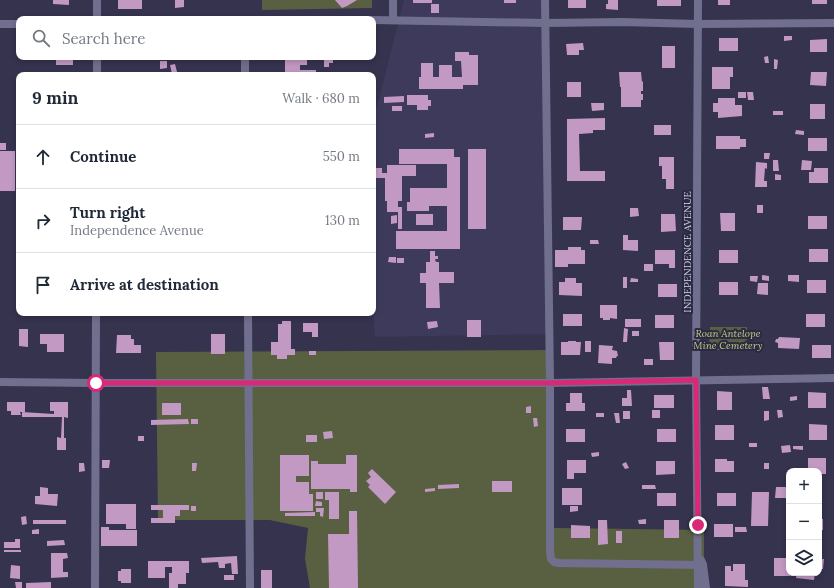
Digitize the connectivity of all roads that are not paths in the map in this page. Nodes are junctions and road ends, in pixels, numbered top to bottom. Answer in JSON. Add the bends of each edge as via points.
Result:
{"nodes":[{"id":1,"x":97,"y":0,"type":"edge"},
{"id":2,"x":393,"y":0,"type":"edge"},
{"id":3,"x":545,"y":0,"type":"edge"},
{"id":4,"x":698,"y":0,"type":"edge"},
{"id":5,"x":97,"y":16,"type":"edge"},
{"id":6,"x":376,"y":20,"type":"edge"},
{"id":7,"x":393,"y":20,"type":"junction"},
{"id":8,"x":545,"y":22,"type":"junction"},
{"id":9,"x":834,"y":23,"type":"edge"},
{"id":10,"x":0,"y":24,"type":"edge"},
{"id":11,"x":16,"y":24,"type":"edge"},
{"id":12,"x":698,"y":24,"type":"junction"},
{"id":13,"x":97,"y":60,"type":"edge"},
{"id":14,"x":245,"y":60,"type":"edge"},
{"id":15,"x":97,"y":72,"type":"edge"},
{"id":16,"x":245,"y":72,"type":"edge"},
{"id":17,"x":96,"y":316,"type":"edge"},
{"id":18,"x":248,"y":316,"type":"edge"},
{"id":19,"x":834,"y":378,"type":"edge"},
{"id":20,"x":696,"y":380,"type":"junction"},
{"id":21,"x":0,"y":382,"type":"edge"},
{"id":22,"x":249,"y":382,"type":"junction"},
{"id":23,"x":96,"y":383,"type":"junction"},
{"id":24,"x":550,"y":383,"type":"junction"},
{"id":25,"x":700,"y":565,"type":"junction"},
{"id":26,"x":96,"y":588,"type":"edge"},
{"id":27,"x":250,"y":588,"type":"edge"},
{"id":28,"x":698,"y":588,"type":"edge"},
{"id":29,"x":706,"y":588,"type":"edge"}],
"edges":[{"from":1,"to":5,"type":"street"},
{"from":2,"to":7,"type":"street"},
{"from":3,"to":8,"type":"street"},
{"from":4,"to":12,"type":"street","name":"INDEPENDENCE AVENUE"},
{"from":6,"to":7,"type":"street"},
{"from":7,"to":8,"type":"street"},
{"from":8,"to":12,"type":"street"},
{"from":8,"to":24,"type":"street"},
{"from":9,"to":12,"type":"street"},
{"from":10,"to":11,"type":"street"},
{"from":12,"to":20,"type":"street","name":"INDEPENDENCE AVENUE"},
{"from":13,"to":15,"type":"street"},
{"from":14,"to":16,"type":"street"},
{"from":17,"to":23,"type":"street"},
{"from":18,"to":22,"type":"street"},
{"from":19,"to":20,"type":"street"},
{"from":20,"to":24,"type":"street"},
{"from":20,"to":25,"type":"street","name":"INDEPENDENCE AVENUE"},
{"from":21,"to":23,"type":"street"},
{"from":22,"to":23,"type":"street"},
{"from":22,"to":24,"type":"street"},
{"from":22,"to":27,"type":"street"},
{"from":23,"to":26,"type":"street"},
{"from":24,"to":25,"type":"street","via":[[550,559],[559,563]]},
{"from":25,"to":28,"type":"street"},
{"from":25,"to":29,"type":"street"}]}
